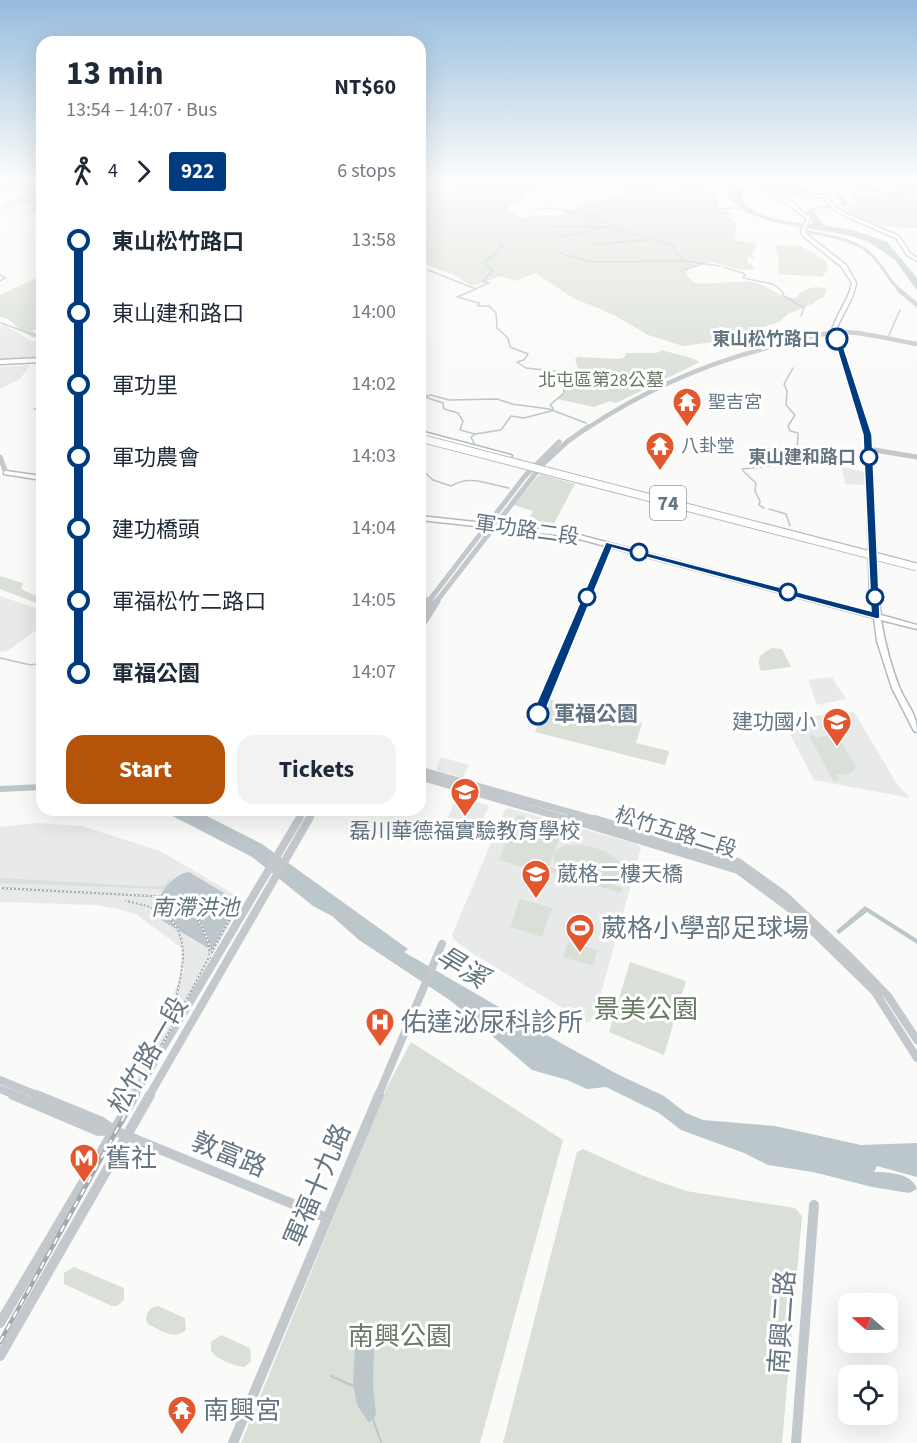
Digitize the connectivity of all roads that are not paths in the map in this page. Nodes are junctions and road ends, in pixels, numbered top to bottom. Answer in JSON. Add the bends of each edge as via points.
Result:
{"nodes":[{"id":1,"x":822,"y":249,"type":"edge"},
{"id":2,"x":864,"y":249,"type":"edge"},
{"id":3,"x":903,"y":249,"type":"edge"},
{"id":4,"x":917,"y":260,"type":"edge"},
{"id":5,"x":917,"y":304,"type":"edge"},
{"id":6,"x":835,"y":331,"type":"junction"},
{"id":7,"x":917,"y":343,"type":"edge"},
{"id":8,"x":36,"y":361,"type":"edge"},
{"id":9,"x":0,"y":363,"type":"edge"},
{"id":10,"x":426,"y":438,"type":"edge"},
{"id":11,"x":426,"y":439,"type":"edge"},
{"id":12,"x":426,"y":439,"type":"edge"},
{"id":13,"x":426,"y":439,"type":"edge"},
{"id":14,"x":868,"y":449,"type":"junction"},
{"id":15,"x":509,"y":456,"type":"dead end"},
{"id":16,"x":0,"y":457,"type":"edge"},
{"id":17,"x":917,"y":457,"type":"edge"},
{"id":18,"x":502,"y":462,"type":"dead end"},
{"id":19,"x":3,"y":471,"type":"edge"},
{"id":20,"x":537,"y":472,"type":"junction"},
{"id":21,"x":36,"y":477,"type":"edge"},
{"id":22,"x":426,"y":519,"type":"edge"},
{"id":23,"x":491,"y":524,"type":"junction"},
{"id":24,"x":877,"y":558,"type":"junction"},
{"id":25,"x":917,"y":566,"type":"edge"},
{"id":26,"x":426,"y":605,"type":"edge"},
{"id":27,"x":877,"y":616,"type":"junction"},
{"id":28,"x":426,"y":618,"type":"edge"},
{"id":29,"x":917,"y":627,"type":"edge"},
{"id":30,"x":917,"y":729,"type":"edge"},
{"id":31,"x":426,"y":772,"type":"edge"},
{"id":32,"x":426,"y":779,"type":"edge"},
{"id":33,"x":301,"y":816,"type":"edge"},
{"id":34,"x":309,"y":816,"type":"edge"},
{"id":35,"x":292,"y":838,"type":"junction"},
{"id":36,"x":258,"y":897,"type":"junction"},
{"id":37,"x":442,"y":944,"type":"dead end"},
{"id":38,"x":917,"y":1040,"type":"edge"},
{"id":39,"x":917,"y":1058,"type":"edge"},
{"id":40,"x":0,"y":1080,"type":"edge"},
{"id":41,"x":0,"y":1089,"type":"edge"},
{"id":42,"x":113,"y":1130,"type":"junction"},
{"id":43,"x":128,"y":1136,"type":"junction"},
{"id":44,"x":814,"y":1205,"type":"dead end"},
{"id":45,"x":327,"y":1218,"type":"junction"},
{"id":46,"x":0,"y":1323,"type":"edge"},
{"id":47,"x":0,"y":1356,"type":"edge"},
{"id":48,"x":233,"y":1443,"type":"edge"},
{"id":49,"x":796,"y":1443,"type":"edge"}],
"edges":[{"from":1,"to":6,"type":"main road","via":[[843,266],[854,283]]},
{"from":2,"to":5,"type":"street","via":[[876,259],[891,283]]},
{"from":3,"to":4,"type":"main road"},
{"from":6,"to":7,"type":"street"},
{"from":6,"to":14,"type":"main road","via":[[867,431]]},
{"from":6,"to":20,"type":"street","via":[[740,354],[662,385],[597,421],[558,449]]},
{"from":6,"to":23,"type":"street","via":[[707,362],[606,411],[549,450]]},
{"from":8,"to":9,"type":"highway"},
{"from":10,"to":15,"type":"highway"},
{"from":11,"to":18,"type":"highway","bridge":true},
{"from":12,"to":24,"type":"highway","number":"74","bridge":true},
{"from":13,"to":25,"type":"highway","number":"74","bridge":true},
{"from":14,"to":17,"type":"street"},
{"from":14,"to":27,"type":"main road"},
{"from":16,"to":19,"type":"street"},
{"from":19,"to":21,"type":"main road"},
{"from":20,"to":23,"type":"street"},
{"from":20,"to":24,"type":"highway","number":"74","bridge":true},
{"from":22,"to":23,"type":"main road","name":"軍功路二段"},
{"from":23,"to":26,"type":"street"},
{"from":23,"to":27,"type":"main road","name":"軍功路二段","via":[[584,537]]},
{"from":23,"to":28,"type":"street"},
{"from":24,"to":25,"type":"highway","number":"74","bridge":true},
{"from":27,"to":29,"type":"main road","name":"軍功路二段"},
{"from":27,"to":30,"type":"main road","via":[[881,643],[896,688]]},
{"from":31,"to":38,"type":"street","name":"松竹五路二段","via":[[738,862],[783,894],[850,958],[888,996]]},
{"from":32,"to":39,"type":"street","name":"松竹五路二段","via":[[738,870],[788,907],[874,992]]},
{"from":33,"to":35,"type":"street"},
{"from":34,"to":35,"type":"street"},
{"from":35,"to":36,"type":"street"},
{"from":36,"to":42,"type":"street","name":"松竹路一段"},
{"from":36,"to":43,"type":"street","name":"松竹路一段"},
{"from":37,"to":45,"type":"street","name":"軍福十九路"},
{"from":40,"to":42,"type":"street","name":"敦富路"},
{"from":41,"to":42,"type":"street","name":"敦富路","via":[[98,1131]]},
{"from":42,"to":43,"type":"street","name":"敦富路"},
{"from":42,"to":46,"type":"street","name":"松竹路一段"},
{"from":43,"to":45,"type":"street","name":"敦富路"},
{"from":43,"to":47,"type":"street","name":"松竹路一段"},
{"from":44,"to":49,"type":"street","name":"南興二路"},
{"from":45,"to":48,"type":"street","name":"軍福十九路"}]}
